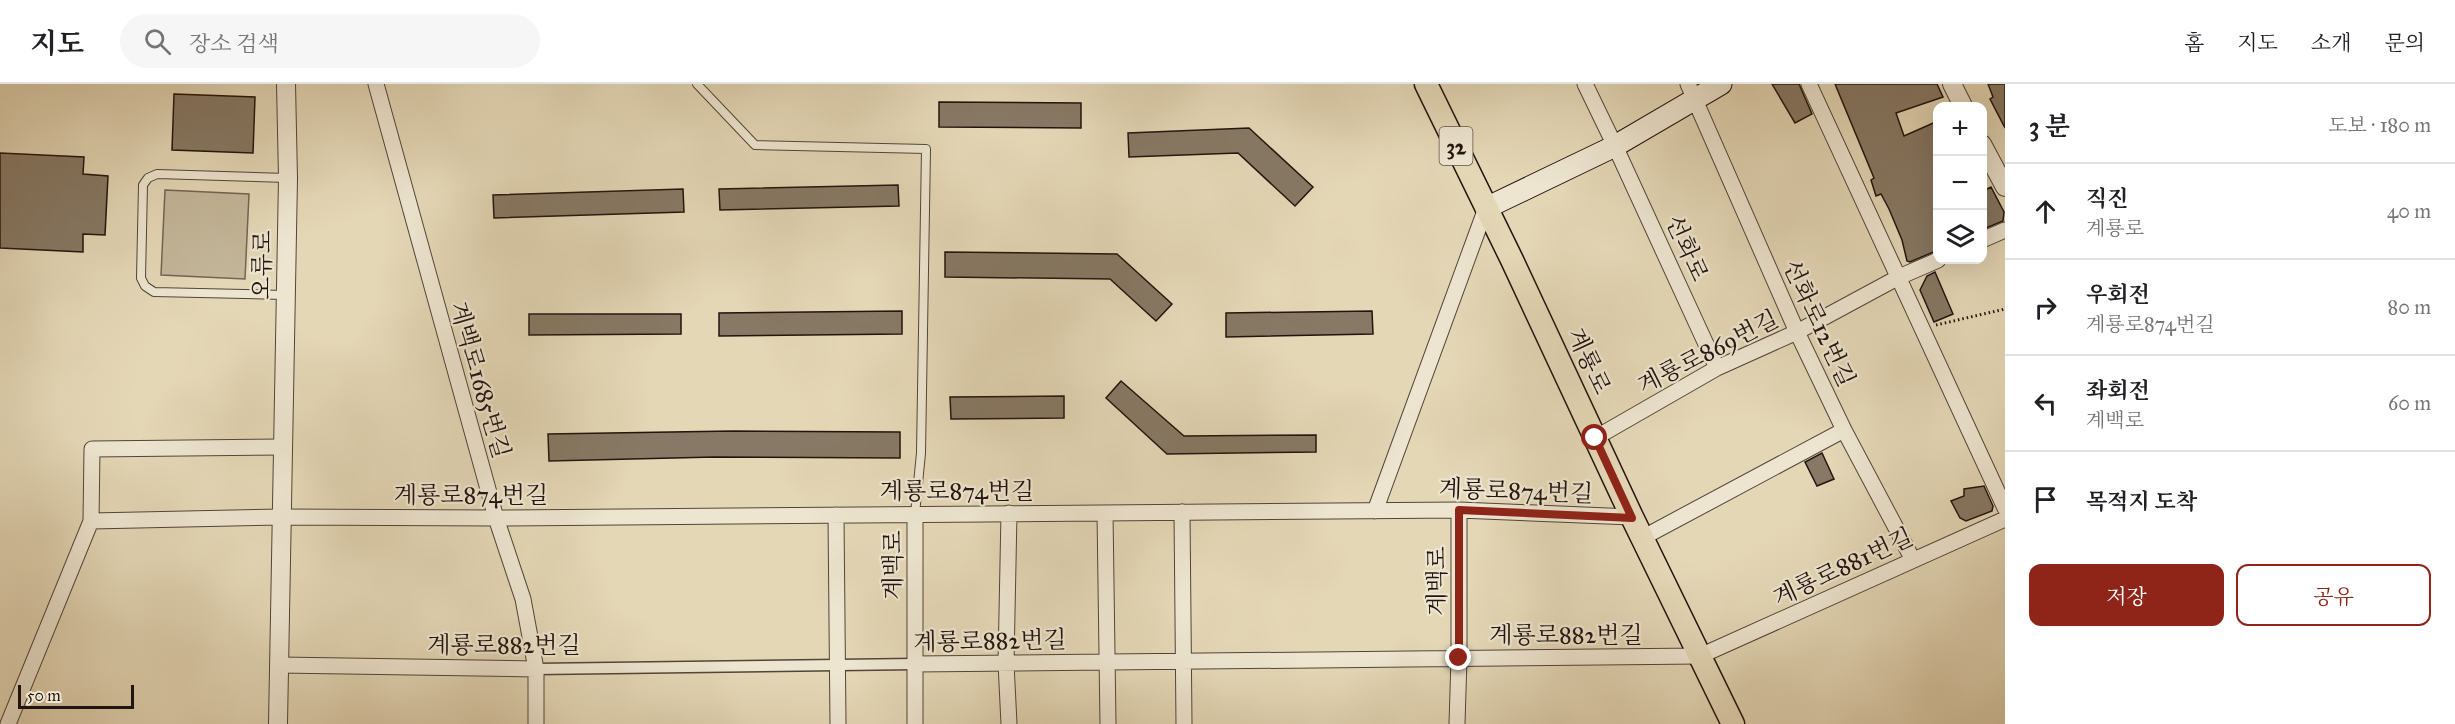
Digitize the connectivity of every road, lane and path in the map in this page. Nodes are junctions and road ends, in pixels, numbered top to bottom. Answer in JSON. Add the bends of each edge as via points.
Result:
{"nodes":[{"id":1,"x":286,"y":84,"type":"edge"},
{"id":2,"x":376,"y":84,"type":"edge"},
{"id":3,"x":697,"y":84,"type":"edge"},
{"id":4,"x":1426,"y":84,"type":"edge"},
{"id":5,"x":1585,"y":84,"type":"edge"},
{"id":6,"x":1721,"y":84,"type":"edge"},
{"id":7,"x":1809,"y":84,"type":"edge"},
{"id":8,"x":1952,"y":84,"type":"edge"},
{"id":9,"x":1692,"y":92,"type":"edge"},
{"id":10,"x":1961,"y":102,"type":"edge"},
{"id":11,"x":1616,"y":146,"type":"junction"},
{"id":12,"x":1987,"y":152,"type":"edge"},
{"id":13,"x":288,"y":178,"type":"junction"},
{"id":14,"x":2005,"y":187,"type":"edge"},
{"id":15,"x":1486,"y":208,"type":"junction"},
{"id":16,"x":2005,"y":230,"type":"edge"},
{"id":17,"x":1987,"y":238,"type":"edge"},
{"id":18,"x":1933,"y":262,"type":"edge"},
{"id":19,"x":1899,"y":277,"type":"junction"},
{"id":20,"x":285,"y":295,"type":"junction"},
{"id":21,"x":2005,"y":309,"type":"edge"},
{"id":22,"x":1922,"y":328,"type":"junction"},
{"id":23,"x":1797,"y":332,"type":"junction"},
{"id":24,"x":1717,"y":368,"type":"junction"},
{"id":25,"x":1845,"y":430,"type":"junction"},
{"id":26,"x":1595,"y":438,"type":"junction"},
{"id":27,"x":283,"y":447,"type":"junction"},
{"id":28,"x":1999,"y":480,"type":"edge"},
{"id":29,"x":2005,"y":508,"type":"edge"},
{"id":30,"x":1459,"y":510,"type":"junction"},
{"id":31,"x":1376,"y":511,"type":"junction"},
{"id":32,"x":1182,"y":512,"type":"junction"},
{"id":33,"x":1009,"y":513,"type":"junction"},
{"id":34,"x":1105,"y":513,"type":"junction"},
{"id":35,"x":915,"y":514,"type":"junction"},
{"id":36,"x":836,"y":515,"type":"junction"},
{"id":37,"x":282,"y":517,"type":"junction"},
{"id":38,"x":496,"y":518,"type":"junction"},
{"id":39,"x":1632,"y":518,"type":"junction"},
{"id":40,"x":2005,"y":519,"type":"edge"},
{"id":41,"x":91,"y":521,"type":"junction"},
{"id":42,"x":1642,"y":538,"type":"junction"},
{"id":43,"x":1913,"y":560,"type":"junction"},
{"id":44,"x":1700,"y":656,"type":"junction"},
{"id":45,"x":1459,"y":658,"type":"junction"},
{"id":46,"x":1182,"y":661,"type":"junction"},
{"id":47,"x":1107,"y":662,"type":"junction"},
{"id":48,"x":1006,"y":663,"type":"junction"},
{"id":49,"x":915,"y":664,"type":"junction"},
{"id":50,"x":279,"y":665,"type":"junction"},
{"id":51,"x":838,"y":665,"type":"junction"},
{"id":52,"x":536,"y":669,"type":"junction"},
{"id":53,"x":1720,"y":697,"type":"junction"},
{"id":54,"x":8,"y":724,"type":"edge"},
{"id":55,"x":278,"y":724,"type":"edge"},
{"id":56,"x":536,"y":724,"type":"edge"},
{"id":57,"x":838,"y":724,"type":"edge"},
{"id":58,"x":915,"y":724,"type":"edge"},
{"id":59,"x":1009,"y":724,"type":"edge"},
{"id":60,"x":1108,"y":724,"type":"edge"},
{"id":61,"x":1184,"y":724,"type":"edge"},
{"id":62,"x":1457,"y":724,"type":"edge"},
{"id":63,"x":1725,"y":724,"type":"edge"},
{"id":64,"x":1733,"y":724,"type":"edge"},
{"id":65,"x":1741,"y":724,"type":"edge"}],
"edges":[{"from":1,"to":13,"type":"street","name":"오류로"},
{"from":2,"to":38,"type":"street","name":"계백로1685번길"},
{"from":3,"to":35,"type":"lane","via":[[754,145],[926,149],[921,453]]},
{"from":4,"to":15,"type":"main road","name":"계룡로","number":"32"},
{"from":5,"to":11,"type":"street","name":"선화로"},
{"from":6,"to":9,"type":"main road"},
{"from":7,"to":19,"type":"street"},
{"from":8,"to":10,"type":"street"},
{"from":9,"to":11,"type":"main road"},
{"from":9,"to":23,"type":"street","name":"선화로12번길"},
{"from":11,"to":15,"type":"main road"},
{"from":11,"to":24,"type":"street","name":"선화로"},
{"from":12,"to":14,"type":"street"},
{"from":13,"to":20,"type":"street","name":"오류로"},
{"from":13,"to":20,"type":"lane","via":[[157,174],[143,185],[144,286],[154,292]]},
{"from":15,"to":26,"type":"main road","name":"계룡로","number":"32"},
{"from":15,"to":31,"type":"street"},
{"from":16,"to":17,"type":"street"},
{"from":18,"to":19,"type":"street","name":"계룡로869번길"},
{"from":19,"to":22,"type":"street"},
{"from":19,"to":23,"type":"street","name":"계룡로869번길"},
{"from":20,"to":27,"type":"street","name":"오류로"},
{"from":21,"to":22,"type":"path"},
{"from":22,"to":28,"type":"street"},
{"from":23,"to":24,"type":"street","name":"계룡로869번길"},
{"from":23,"to":25,"type":"street","name":"선화로12번길"},
{"from":24,"to":26,"type":"street","name":"계룡로869번길"},
{"from":25,"to":42,"type":"street"},
{"from":25,"to":43,"type":"street","name":"선화로12번길"},
{"from":26,"to":39,"type":"main road","name":"계룡로","number":"32"},
{"from":27,"to":37,"type":"street","name":"오류로"},
{"from":27,"to":41,"type":"street","via":[[92,449]]},
{"from":28,"to":29,"type":"street"},
{"from":30,"to":31,"type":"street","name":"계룡로874번길"},
{"from":30,"to":39,"type":"street","name":"계룡로874번길"},
{"from":30,"to":45,"type":"street","name":"계백로"},
{"from":31,"to":32,"type":"street","name":"계룡로874번길"},
{"from":32,"to":34,"type":"street","name":"계룡로874번길"},
{"from":32,"to":46,"type":"street"},
{"from":33,"to":34,"type":"street","name":"계룡로874번길"},
{"from":33,"to":35,"type":"street","name":"계룡로874번길"},
{"from":33,"to":48,"type":"street"},
{"from":34,"to":47,"type":"street"},
{"from":35,"to":36,"type":"street","name":"계룡로874번길"},
{"from":35,"to":49,"type":"street","name":"계백로"},
{"from":36,"to":38,"type":"street","name":"계룡로874번길"},
{"from":36,"to":51,"type":"street"},
{"from":37,"to":38,"type":"street","name":"계룡로874번길"},
{"from":37,"to":41,"type":"street"},
{"from":37,"to":50,"type":"street","name":"오류로"},
{"from":38,"to":52,"type":"street","name":"계백로1685번길","via":[[523,599]]},
{"from":39,"to":42,"type":"main road","name":"계룡로","number":"32"},
{"from":40,"to":43,"type":"street","name":"계룡로881번길"},
{"from":41,"to":54,"type":"street"},
{"from":42,"to":44,"type":"main road","name":"계룡로","number":"32"},
{"from":43,"to":44,"type":"street","name":"계룡로881번길"},
{"from":44,"to":45,"type":"street","name":"계룡로882번길"},
{"from":44,"to":53,"type":"main road","name":"계룡로","number":"32"},
{"from":45,"to":46,"type":"street","name":"계룡로882번길"},
{"from":45,"to":62,"type":"street","name":"계백로"},
{"from":46,"to":47,"type":"street","name":"계룡로882번길"},
{"from":46,"to":61,"type":"street"},
{"from":47,"to":48,"type":"street","name":"계룡로882번길"},
{"from":47,"to":60,"type":"street"},
{"from":48,"to":49,"type":"street","name":"계룡로882번길"},
{"from":48,"to":59,"type":"street"},
{"from":49,"to":51,"type":"street","name":"계룡로882번길"},
{"from":49,"to":58,"type":"street","name":"계백로"},
{"from":50,"to":52,"type":"street","name":"계룡로882번길"},
{"from":50,"to":55,"type":"street","name":"오류로"},
{"from":51,"to":52,"type":"street","name":"계룡로882번길"},
{"from":51,"to":57,"type":"street"},
{"from":52,"to":56,"type":"street","name":"계백로1685번길"},
{"from":53,"to":63,"type":"main road"},
{"from":53,"to":64,"type":"main road","name":"계룡로","number":"32"},
{"from":53,"to":65,"type":"main road"}]}
